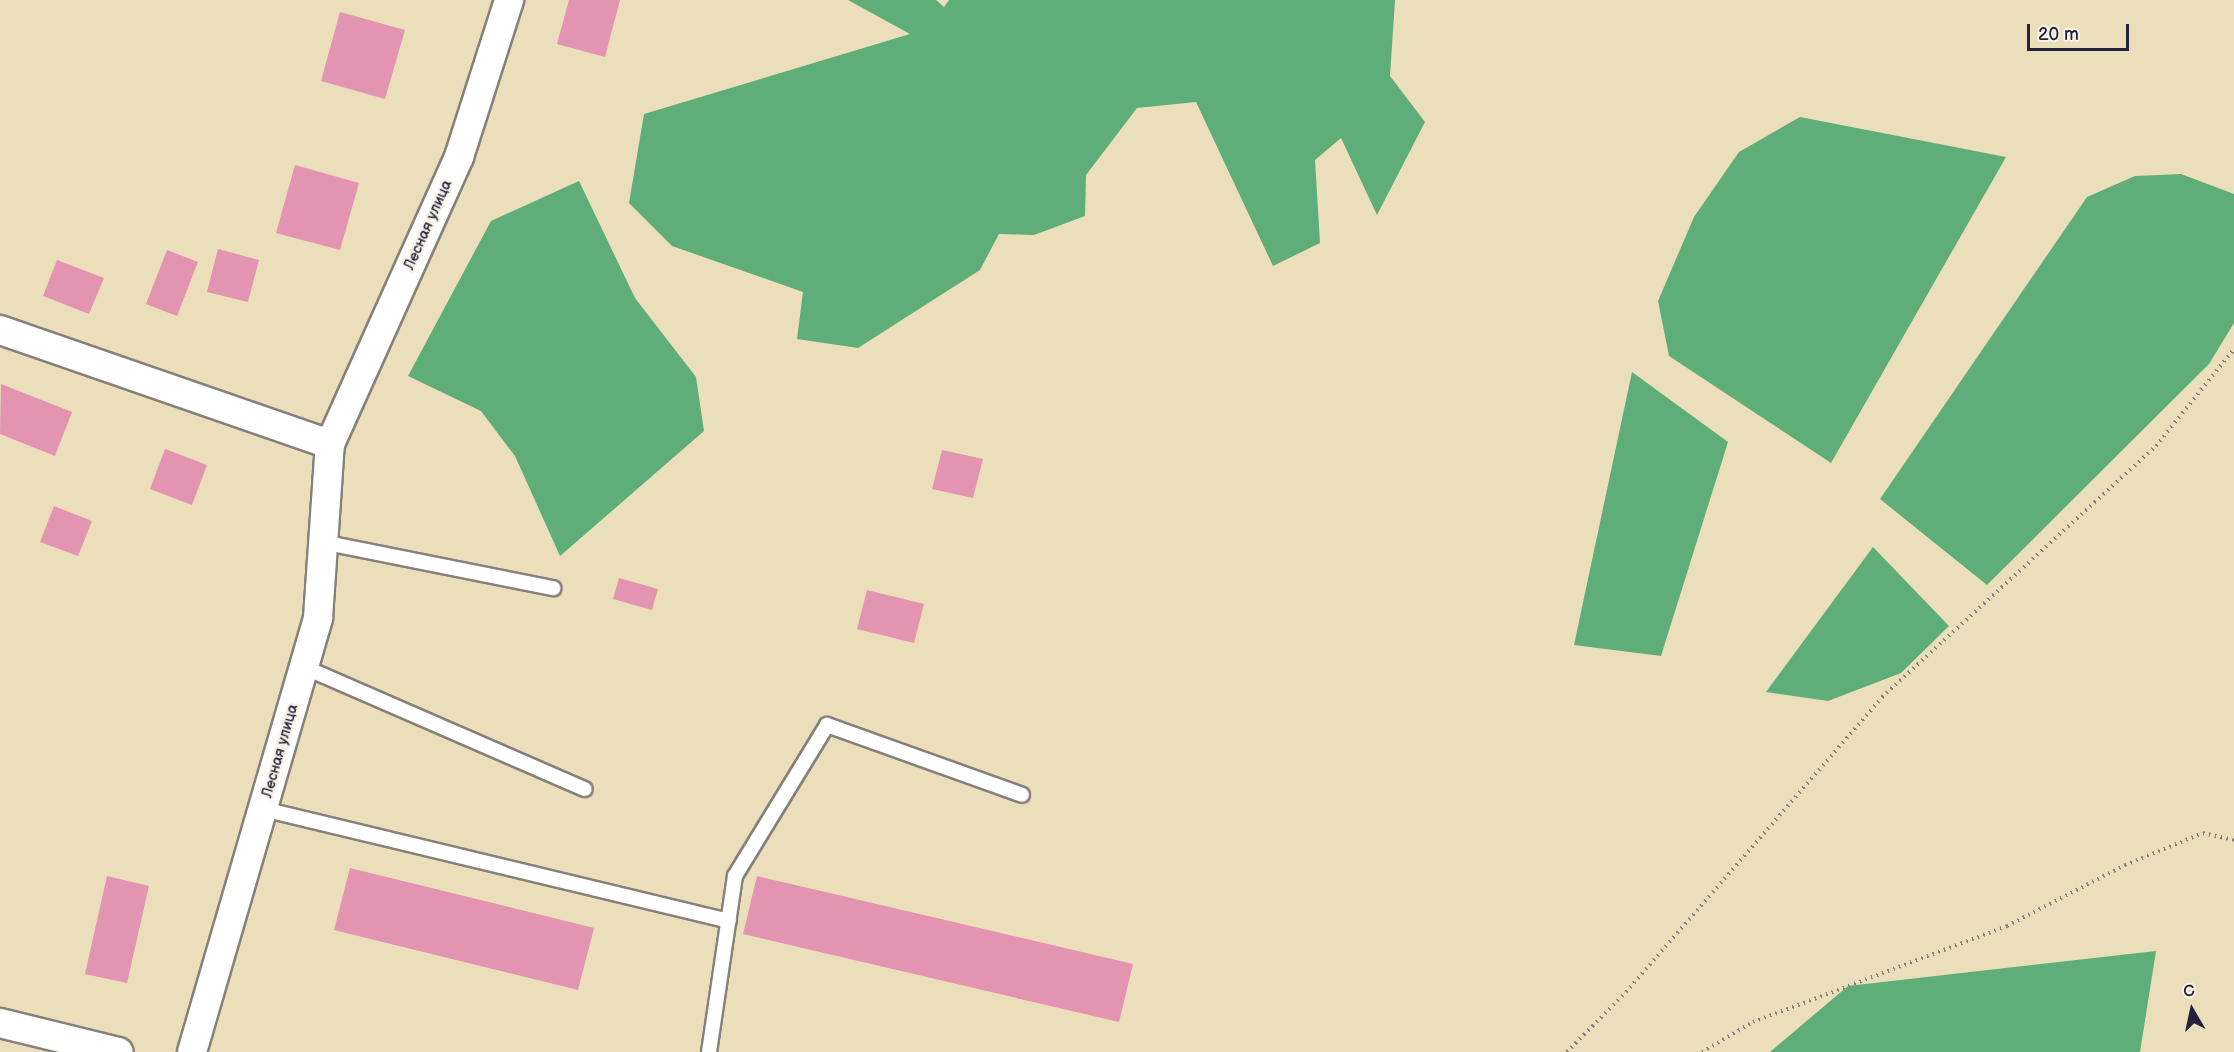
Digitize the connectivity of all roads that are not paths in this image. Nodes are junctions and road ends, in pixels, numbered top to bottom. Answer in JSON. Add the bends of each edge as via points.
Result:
{"nodes":[{"id":1,"x":509,"y":0,"type":"edge"},
{"id":2,"x":0,"y":330,"type":"edge"},
{"id":3,"x":330,"y":444,"type":"junction"},
{"id":4,"x":322,"y":542,"type":"junction"},
{"id":5,"x":553,"y":588,"type":"dead end"},
{"id":6,"x":304,"y":667,"type":"junction"},
{"id":7,"x":585,"y":789,"type":"dead end"},
{"id":8,"x":1022,"y":795,"type":"dead end"},
{"id":9,"x":263,"y":808,"type":"junction"},
{"id":10,"x":729,"y":921,"type":"junction"},
{"id":11,"x":0,"y":1023,"type":"edge"},
{"id":12,"x":118,"y":1052,"type":"edge"},
{"id":13,"x":192,"y":1052,"type":"edge"},
{"id":14,"x":710,"y":1052,"type":"edge"}],
"edges":[{"from":1,"to":3,"type":"street","name":"Лесная улица","via":[[459,157]]},
{"from":2,"to":3,"type":"street"},
{"from":3,"to":4,"type":"street","name":"Лесная улица"},
{"from":4,"to":5,"type":"lane"},
{"from":4,"to":6,"type":"street","name":"Лесная улица","via":[[318,618]]},
{"from":6,"to":7,"type":"lane"},
{"from":6,"to":9,"type":"street","name":"Лесная улица"},
{"from":8,"to":10,"type":"lane","via":[[827,725],[735,876]]},
{"from":9,"to":10,"type":"lane"},
{"from":9,"to":13,"type":"street","name":"Лесная улица"},
{"from":10,"to":14,"type":"lane"},
{"from":11,"to":12,"type":"street"}]}
